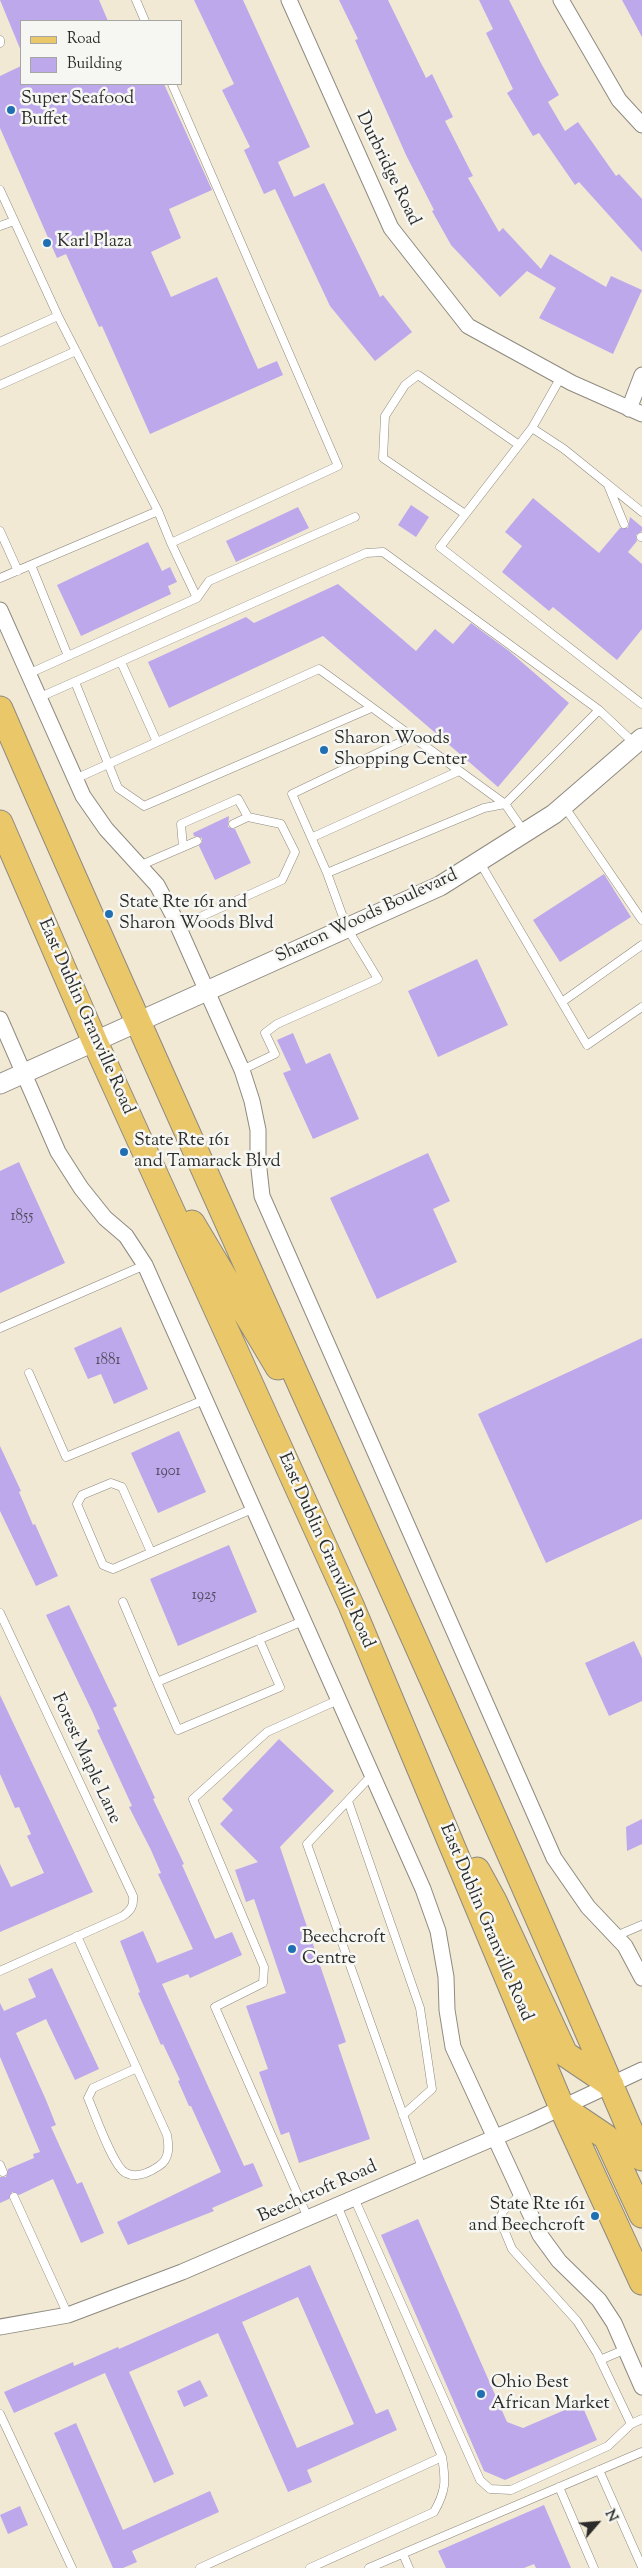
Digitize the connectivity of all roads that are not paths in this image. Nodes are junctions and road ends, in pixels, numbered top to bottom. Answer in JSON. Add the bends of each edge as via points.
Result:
{"nodes":[{"id":1,"x":136,"y":0,"type":"edge"},
{"id":2,"x":289,"y":0,"type":"edge"},
{"id":3,"x":561,"y":0,"type":"edge"},
{"id":4,"x":145,"y":20,"type":"edge"},
{"id":5,"x":172,"y":85,"type":"edge"},
{"id":6,"x":642,"y":125,"type":"edge"},
{"id":7,"x":0,"y":190,"type":"edge"},
{"id":8,"x":14,"y":221,"type":"junction"},
{"id":9,"x":0,"y":226,"type":"edge"},
{"id":10,"x":58,"y":316,"type":"junction"},
{"id":11,"x":0,"y":342,"type":"edge"},
{"id":12,"x":76,"y":351,"type":"junction"},
{"id":13,"x":642,"y":375,"type":"edge"},
{"id":14,"x":561,"y":377,"type":"junction"},
{"id":15,"x":0,"y":385,"type":"edge"},
{"id":16,"x":635,"y":412,"type":"edge"},
{"id":17,"x":532,"y":428,"type":"junction"},
{"id":18,"x":519,"y":445,"type":"junction"},
{"id":19,"x":607,"y":484,"type":"junction"},
{"id":20,"x":158,"y":511,"type":"junction"},
{"id":21,"x":642,"y":512,"type":"edge"},
{"id":22,"x":465,"y":514,"type":"junction"},
{"id":23,"x":355,"y":517,"type":"dead end"},
{"id":24,"x":624,"y":524,"type":"dead end"},
{"id":25,"x":0,"y":531,"type":"edge"},
{"id":26,"x":171,"y":543,"type":"junction"},
{"id":27,"x":31,"y":565,"type":"junction"},
{"id":28,"x":18,"y":570,"type":"junction"},
{"id":29,"x":0,"y":578,"type":"edge"},
{"id":30,"x":197,"y":598,"type":"junction"},
{"id":31,"x":0,"y":610,"type":"edge"},
{"id":32,"x":68,"y":656,"type":"junction"},
{"id":33,"x":121,"y":662,"type":"junction"},
{"id":34,"x":28,"y":674,"type":"junction"},
{"id":35,"x":76,"y":682,"type":"junction"},
{"id":36,"x":38,"y":698,"type":"junction"},
{"id":37,"x":642,"y":704,"type":"edge"},
{"id":38,"x":371,"y":708,"type":"junction"},
{"id":39,"x":0,"y":710,"type":"edge"},
{"id":40,"x":599,"y":710,"type":"junction"},
{"id":41,"x":411,"y":737,"type":"junction"},
{"id":42,"x":639,"y":741,"type":"edge"},
{"id":43,"x":157,"y":742,"type":"junction"},
{"id":44,"x":108,"y":764,"type":"junction"},
{"id":45,"x":459,"y":771,"type":"junction"},
{"id":46,"x":75,"y":779,"type":"junction"},
{"id":47,"x":505,"y":804,"type":"junction"},
{"id":48,"x":564,"y":806,"type":"junction"},
{"id":49,"x":248,"y":817,"type":"junction"},
{"id":50,"x":0,"y":823,"type":"edge"},
{"id":51,"x":233,"y":824,"type":"dead end"},
{"id":52,"x":525,"y":833,"type":"junction"},
{"id":53,"x":313,"y":837,"type":"junction"},
{"id":54,"x":197,"y":841,"type":"dead end"},
{"id":55,"x":183,"y":847,"type":"junction"},
{"id":56,"x":479,"y":861,"type":"junction"},
{"id":57,"x":138,"y":867,"type":"junction"},
{"id":58,"x":327,"y":873,"type":"junction"},
{"id":59,"x":642,"y":920,"type":"edge"},
{"id":60,"x":178,"y":927,"type":"junction"},
{"id":61,"x":347,"y":928,"type":"junction"},
{"id":62,"x":642,"y":945,"type":"edge"},
{"id":63,"x":206,"y":991,"type":"junction"},
{"id":64,"x":562,"y":1002,"type":"junction"},
{"id":65,"x":642,"y":1007,"type":"edge"},
{"id":66,"x":0,"y":1019,"type":"edge"},
{"id":67,"x":137,"y":1024,"type":"junction"},
{"id":68,"x":95,"y":1042,"type":"junction"},
{"id":69,"x":242,"y":1070,"type":"junction"},
{"id":70,"x":25,"y":1073,"type":"junction"},
{"id":71,"x":0,"y":1084,"type":"edge"},
{"id":72,"x":145,"y":1265,"type":"junction"},
{"id":73,"x":1,"y":1325,"type":"edge"},
{"id":74,"x":29,"y":1374,"type":"dead end"},
{"id":75,"x":204,"y":1400,"type":"junction"},
{"id":76,"x":329,"y":1450,"type":"junction"},
{"id":77,"x":252,"y":1509,"type":"junction"},
{"id":78,"x":151,"y":1552,"type":"junction"},
{"id":79,"x":123,"y":1602,"type":"dead end"},
{"id":80,"x":0,"y":1612,"type":"edge"},
{"id":81,"x":303,"y":1621,"type":"junction"},
{"id":82,"x":259,"y":1640,"type":"junction"},
{"id":83,"x":157,"y":1682,"type":"junction"},
{"id":84,"x":338,"y":1700,"type":"junction"},
{"id":85,"x":372,"y":1775,"type":"junction"},
{"id":86,"x":424,"y":1779,"type":"junction"},
{"id":87,"x":348,"y":1801,"type":"junction"},
{"id":88,"x":642,"y":1925,"type":"edge"},
{"id":89,"x":77,"y":1936,"type":"junction"},
{"id":90,"x":616,"y":1936,"type":"junction"},
{"id":91,"x":0,"y":1971,"type":"edge"},
{"id":92,"x":642,"y":1978,"type":"edge"},
{"id":93,"x":137,"y":2068,"type":"junction"},
{"id":94,"x":642,"y":2070,"type":"edge"},
{"id":95,"x":611,"y":2085,"type":"junction"},
{"id":96,"x":562,"y":2108,"type":"junction"},
{"id":97,"x":403,"y":2115,"type":"junction"},
{"id":98,"x":495,"y":2136,"type":"junction"},
{"id":99,"x":642,"y":2158,"type":"edge"},
{"id":100,"x":422,"y":2168,"type":"junction"},
{"id":101,"x":522,"y":2194,"type":"junction"},
{"id":102,"x":14,"y":2197,"type":"dead end"},
{"id":103,"x":354,"y":2198,"type":"junction"},
{"id":104,"x":337,"y":2205,"type":"junction"},
{"id":105,"x":642,"y":2215,"type":"edge"},
{"id":106,"x":308,"y":2218,"type":"junction"},
{"id":107,"x":642,"y":2282,"type":"edge"},
{"id":108,"x":68,"y":2315,"type":"junction"},
{"id":109,"x":0,"y":2328,"type":"edge"},
{"id":110,"x":626,"y":2349,"type":"junction"},
{"id":111,"x":600,"y":2360,"type":"junction"},
{"id":112,"x":642,"y":2387,"type":"edge"},
{"id":113,"x":0,"y":2414,"type":"edge"},
{"id":114,"x":642,"y":2419,"type":"edge"},
{"id":115,"x":631,"y":2424,"type":"junction"},
{"id":116,"x":642,"y":2452,"type":"edge"},
{"id":117,"x":442,"y":2457,"type":"junction"},
{"id":118,"x":599,"y":2470,"type":"junction"},
{"id":119,"x":559,"y":2487,"type":"junction"},
{"id":120,"x":403,"y":2554,"type":"junction"},
{"id":121,"x":642,"y":2567,"type":"edge"},
{"id":122,"x":72,"y":2568,"type":"edge"},
{"id":123,"x":200,"y":2568,"type":"edge"},
{"id":124,"x":310,"y":2568,"type":"edge"},
{"id":125,"x":369,"y":2568,"type":"edge"},
{"id":126,"x":409,"y":2568,"type":"edge"},
{"id":127,"x":594,"y":2568,"type":"edge"}],
"edges":[{"from":1,"to":4,"type":"lane"},
{"from":2,"to":14,"type":"street","name":"Durbridge Road","via":[[391,228],[468,326]]},
{"from":3,"to":6,"type":"street","via":[[619,100]]},
{"from":5,"to":26,"type":"lane","via":[[338,466]]},
{"from":7,"to":8,"type":"lane"},
{"from":8,"to":9,"type":"lane"},
{"from":8,"to":10,"type":"lane"},
{"from":10,"to":11,"type":"lane"},
{"from":10,"to":12,"type":"lane"},
{"from":12,"to":15,"type":"lane"},
{"from":12,"to":20,"type":"lane"},
{"from":13,"to":16,"type":"street"},
{"from":14,"to":16,"type":"street","name":"Durbridge Road"},
{"from":14,"to":17,"type":"lane"},
{"from":17,"to":18,"type":"lane"},
{"from":17,"to":19,"type":"lane"},
{"from":18,"to":22,"type":"lane"},
{"from":18,"to":22,"type":"lane","via":[[418,375],[405,385],[385,416],[384,458]]},
{"from":19,"to":21,"type":"lane"},
{"from":19,"to":24,"type":"lane"},
{"from":20,"to":26,"type":"lane"},
{"from":20,"to":27,"type":"lane"},
{"from":22,"to":37,"type":"lane","via":[[440,547]]},
{"from":23,"to":30,"type":"lane","via":[[209,581]]},
{"from":25,"to":28,"type":"lane"},
{"from":26,"to":30,"type":"lane"},
{"from":27,"to":28,"type":"lane"},
{"from":27,"to":32,"type":"lane"},
{"from":28,"to":29,"type":"lane"},
{"from":30,"to":32,"type":"lane"},
{"from":31,"to":34,"type":"street"},
{"from":32,"to":34,"type":"lane"},
{"from":33,"to":35,"type":"lane"},
{"from":33,"to":40,"type":"lane","via":[[366,553],[383,552]]},
{"from":33,"to":43,"type":"lane"},
{"from":34,"to":36,"type":"street"},
{"from":35,"to":36,"type":"lane"},
{"from":35,"to":44,"type":"lane"},
{"from":36,"to":46,"type":"street"},
{"from":38,"to":41,"type":"lane"},
{"from":38,"to":43,"type":"lane","via":[[319,669]]},
{"from":38,"to":44,"type":"lane","via":[[144,806],[118,788]]},
{"from":39,"to":67,"type":"main road"},
{"from":40,"to":42,"type":"lane"},
{"from":40,"to":47,"type":"lane"},
{"from":41,"to":45,"type":"lane"},
{"from":41,"to":53,"type":"lane","via":[[292,794]]},
{"from":42,"to":48,"type":"street","name":"Sharon Woods Boulevard"},
{"from":43,"to":44,"type":"lane"},
{"from":44,"to":46,"type":"lane"},
{"from":45,"to":47,"type":"lane"},
{"from":45,"to":53,"type":"lane"},
{"from":46,"to":57,"type":"street","via":[[106,829]]},
{"from":47,"to":52,"type":"lane"},
{"from":47,"to":58,"type":"lane","via":[[484,808]]},
{"from":48,"to":52,"type":"street","name":"Sharon Woods Boulevard"},
{"from":48,"to":59,"type":"lane"},
{"from":49,"to":51,"type":"lane"},
{"from":49,"to":55,"type":"lane","via":[[238,799],[181,824]]},
{"from":49,"to":60,"type":"lane","via":[[281,824],[295,852],[282,880]]},
{"from":50,"to":68,"type":"main road","name":"East Dublin Granville Road"},
{"from":52,"to":56,"type":"street","name":"Sharon Woods Boulevard"},
{"from":53,"to":58,"type":"lane"},
{"from":54,"to":55,"type":"lane"},
{"from":55,"to":57,"type":"lane"},
{"from":56,"to":61,"type":"street","name":"Sharon Woods Boulevard","via":[[440,886]]},
{"from":56,"to":64,"type":"lane"},
{"from":57,"to":60,"type":"street","via":[[157,885]]},
{"from":58,"to":61,"type":"lane"},
{"from":60,"to":63,"type":"street"},
{"from":61,"to":63,"type":"street","name":"Sharon Woods Boulevard"},
{"from":61,"to":69,"type":"lane","via":[[378,979],[277,1024],[265,1033],[275,1054]]},
{"from":62,"to":64,"type":"lane"},
{"from":63,"to":67,"type":"street","name":"Sharon Woods Boulevard"},
{"from":63,"to":69,"type":"street"},
{"from":64,"to":65,"type":"lane","via":[[588,1044]]},
{"from":66,"to":70,"type":"street"},
{"from":67,"to":68,"type":"street","name":"Sharon Woods Boulevard"},
{"from":67,"to":76,"type":"main road"},
{"from":68,"to":70,"type":"street","name":"Sharon Woods Boulevard"},
{"from":68,"to":76,"type":"main road","via":[[133,1084],[192,1222]]},
{"from":68,"to":86,"type":"main road","name":"East Dublin Granville Road","via":[[351,1605]]},
{"from":69,"to":90,"type":"street","via":[[258,1130],[262,1196],[554,1858],[588,1907]]},
{"from":70,"to":71,"type":"street","name":"Sharon Woods Boulevard"},
{"from":70,"to":72,"type":"street","via":[[58,1152],[81,1188],[126,1236]]},
{"from":72,"to":73,"type":"lane"},
{"from":72,"to":75,"type":"street"},
{"from":74,"to":75,"type":"lane","via":[[66,1457]]},
{"from":75,"to":77,"type":"street"},
{"from":76,"to":95,"type":"main road"},
{"from":77,"to":78,"type":"lane"},
{"from":77,"to":81,"type":"street"},
{"from":78,"to":78,"type":"lane","via":[[113,1569],[103,1565],[77,1504],[82,1495],[111,1483],[122,1487]]},
{"from":79,"to":83,"type":"lane"},
{"from":80,"to":89,"type":"lane","name":"Forest Maple Lane","via":[[133,1896],[130,1912]]},
{"from":81,"to":82,"type":"lane"},
{"from":81,"to":84,"type":"street"},
{"from":82,"to":83,"type":"lane"},
{"from":82,"to":83,"type":"lane","via":[[280,1687],[178,1730]]},
{"from":84,"to":85,"type":"street"},
{"from":84,"to":106,"type":"lane","via":[[268,1732],[193,1799],[264,1966],[263,1982],[215,2008]]},
{"from":85,"to":87,"type":"lane"},
{"from":85,"to":98,"type":"street","via":[[423,1889],[438,1931],[453,2047]]},
{"from":86,"to":95,"type":"main road","via":[[494,1901],[565,2054]]},
{"from":86,"to":96,"type":"main road","name":"East Dublin Granville Road"},
{"from":87,"to":97,"type":"lane","via":[[420,2008],[432,2089]]},
{"from":87,"to":97,"type":"lane","via":[[308,1844]]},
{"from":88,"to":90,"type":"lane"},
{"from":89,"to":91,"type":"lane"},
{"from":89,"to":93,"type":"lane"},
{"from":90,"to":92,"type":"street"},
{"from":93,"to":93,"type":"lane","via":[[169,2145],[167,2156],[160,2165],[143,2175],[134,2176],[119,2168],[88,2098],[94,2088]]},
{"from":94,"to":95,"type":"street","name":"Beechcroft Road"},
{"from":95,"to":96,"type":"street","name":"Beechcroft Road"},
{"from":95,"to":99,"type":"main road"},
{"from":96,"to":98,"type":"street","name":"Beechcroft Road"},
{"from":96,"to":105,"type":"main road","via":[[606,2137]]},
{"from":96,"to":107,"type":"main road","name":"East Dublin Granville Road"},
{"from":97,"to":100,"type":"lane"},
{"from":98,"to":100,"type":"street","name":"Beechcroft Road"},
{"from":98,"to":101,"type":"street"},
{"from":100,"to":103,"type":"street","name":"Beechcroft Road"},
{"from":101,"to":110,"type":"street","via":[[540,2235],[559,2261],[599,2300]]},
{"from":101,"to":111,"type":"lane","via":[[503,2211],[500,2220],[512,2248],[577,2321]]},
{"from":102,"to":108,"type":"lane"},
{"from":103,"to":104,"type":"street","name":"Beechcroft Road"},
{"from":103,"to":115,"type":"lane","via":[[480,2480],[490,2489],[511,2490],[608,2446]]},
{"from":104,"to":106,"type":"street","name":"Beechcroft Road"},
{"from":104,"to":117,"type":"lane"},
{"from":106,"to":108,"type":"street","name":"Beechcroft Road","via":[[182,2272]]},
{"from":108,"to":109,"type":"street","name":"Beechcroft Road"},
{"from":110,"to":111,"type":"lane"},
{"from":110,"to":112,"type":"street"},
{"from":111,"to":115,"type":"lane"},
{"from":113,"to":122,"type":"lane"},
{"from":114,"to":115,"type":"lane"},
{"from":116,"to":118,"type":"lane"},
{"from":117,"to":123,"type":"lane"},
{"from":117,"to":124,"type":"lane","via":[[446,2481],[442,2499],[434,2512]]},
{"from":118,"to":119,"type":"lane"},
{"from":118,"to":121,"type":"lane"},
{"from":119,"to":120,"type":"lane"},
{"from":119,"to":127,"type":"lane"},
{"from":120,"to":125,"type":"lane"},
{"from":120,"to":126,"type":"lane"}]}
